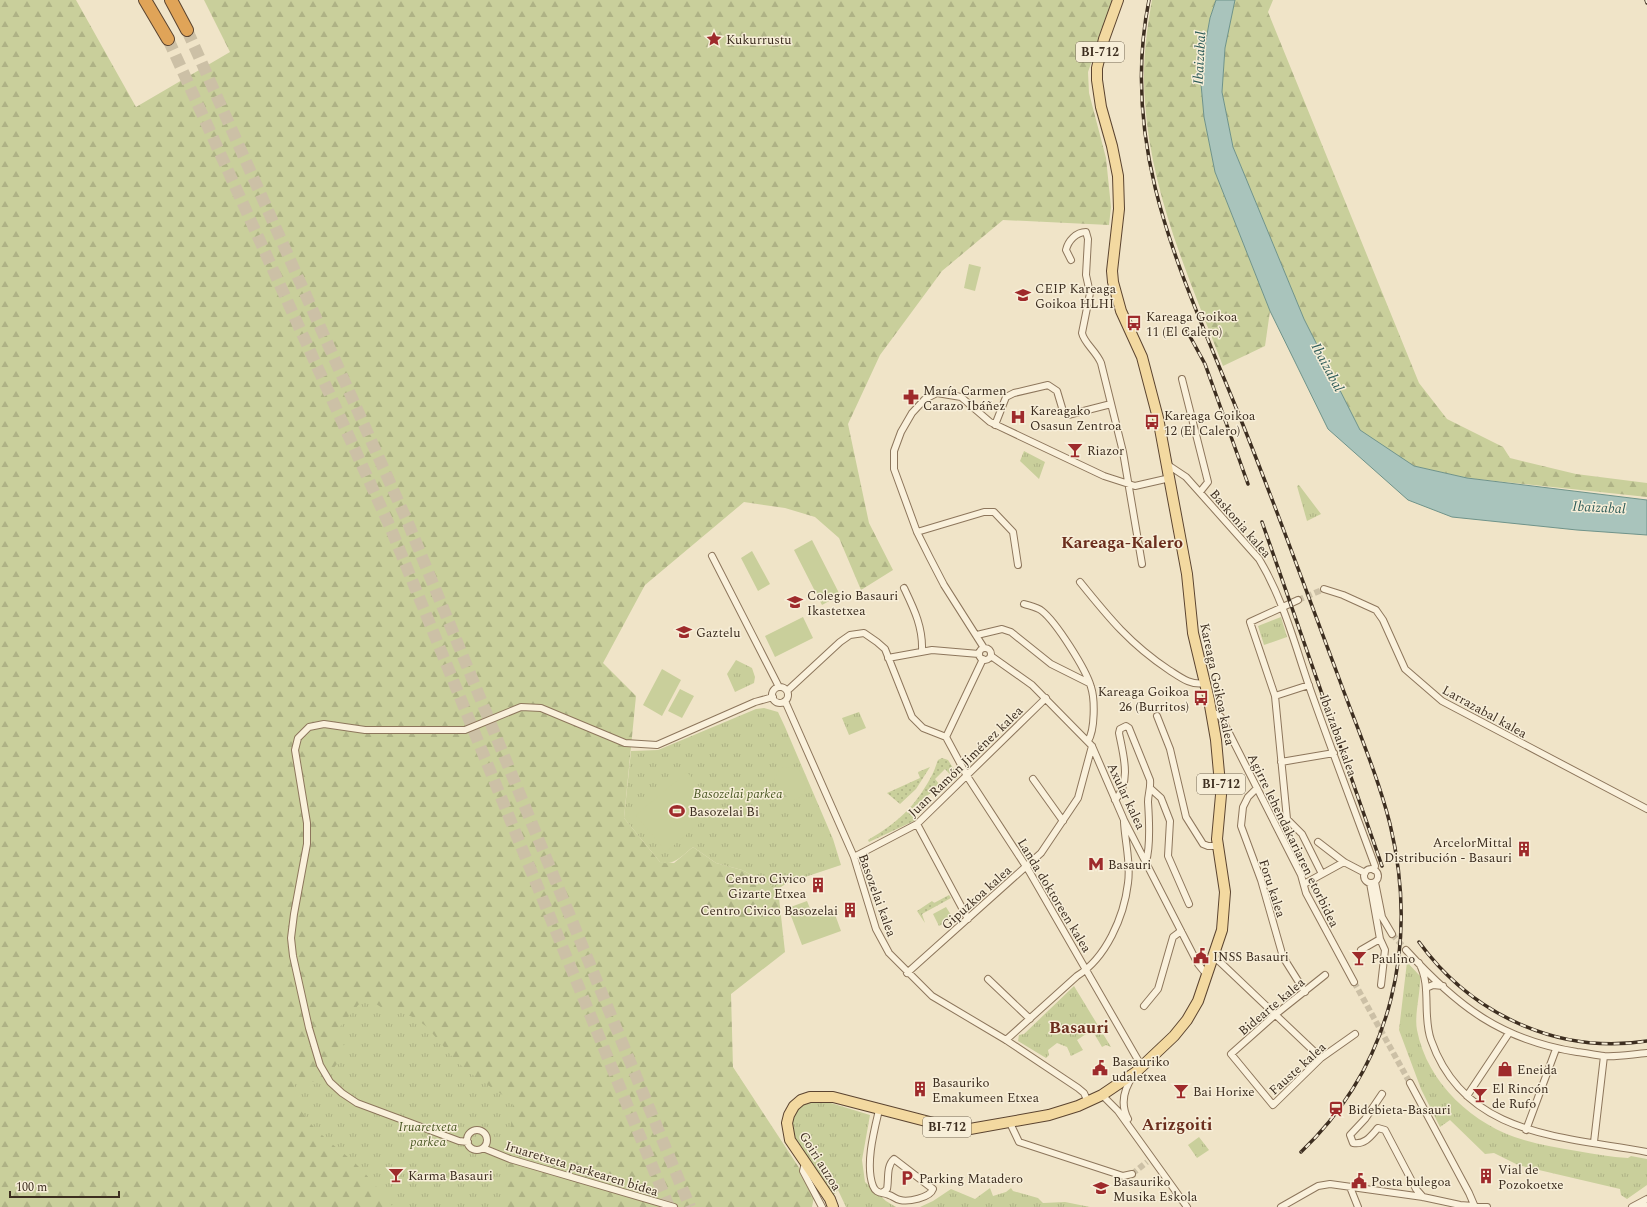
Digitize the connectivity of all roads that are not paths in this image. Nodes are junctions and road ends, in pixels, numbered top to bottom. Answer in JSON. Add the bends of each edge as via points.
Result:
{"nodes":[{"id":1,"x":145,"y":0,"type":"edge"},
{"id":2,"x":171,"y":0,"type":"edge"},
{"id":3,"x":1118,"y":0,"type":"edge"},
{"id":4,"x":187,"y":30,"type":"tunnel mouth"},
{"id":5,"x":168,"y":39,"type":"tunnel mouth"},
{"id":6,"x":1071,"y":260,"type":"dead end"},
{"id":7,"x":1182,"y":379,"type":"dead end"},
{"id":8,"x":1111,"y":404,"type":"junction"},
{"id":9,"x":995,"y":425,"type":"junction"},
{"id":10,"x":1168,"y":466,"type":"junction"},
{"id":11,"x":1170,"y":478,"type":"junction"},
{"id":12,"x":1128,"y":484,"type":"junction"},
{"id":13,"x":1200,"y":492,"type":"junction"},
{"id":14,"x":917,"y":532,"type":"junction"},
{"id":15,"x":712,"y":556,"type":"dead end"},
{"id":16,"x":1142,"y":564,"type":"dead end"},
{"id":17,"x":1018,"y":565,"type":"dead end"},
{"id":18,"x":1080,"y":582,"type":"dead end"},
{"id":19,"x":904,"y":588,"type":"dead end"},
{"id":20,"x":1324,"y":589,"type":"tunnel mouth"},
{"id":21,"x":1298,"y":600,"type":"tunnel mouth"},
{"id":22,"x":1024,"y":604,"type":"dead end"},
{"id":23,"x":1284,"y":606,"type":"junction"},
{"id":24,"x":977,"y":635,"type":"junction"},
{"id":25,"x":984,"y":648,"type":"junction"},
{"id":26,"x":922,"y":650,"type":"junction"},
{"id":27,"x":979,"y":654,"type":"junction"},
{"id":28,"x":991,"y":656,"type":"junction"},
{"id":29,"x":888,"y":658,"type":"junction"},
{"id":30,"x":983,"y":659,"type":"junction"},
{"id":31,"x":1089,"y":683,"type":"junction"},
{"id":32,"x":1205,"y":683,"type":"junction"},
{"id":33,"x":1309,"y":685,"type":"junction"},
{"id":34,"x":779,"y":687,"type":"junction"},
{"id":35,"x":787,"y":691,"type":"junction"},
{"id":36,"x":1275,"y":696,"type":"junction"},
{"id":37,"x":773,"y":697,"type":"junction"},
{"id":38,"x":1046,"y":698,"type":"junction"},
{"id":39,"x":785,"y":701,"type":"junction"},
{"id":40,"x":1211,"y":710,"type":"junction"},
{"id":41,"x":1157,"y":716,"type":"dead end"},
{"id":42,"x":946,"y":737,"type":"junction"},
{"id":43,"x":1090,"y":744,"type":"junction"},
{"id":44,"x":1334,"y":753,"type":"junction"},
{"id":45,"x":1281,"y":762,"type":"junction"},
{"id":46,"x":967,"y":776,"type":"junction"},
{"id":47,"x":1033,"y":779,"type":"dead end"},
{"id":48,"x":1151,"y":788,"type":"junction"},
{"id":49,"x":1256,"y":788,"type":"junction"},
{"id":50,"x":1115,"y":800,"type":"junction"},
{"id":51,"x":1647,"y":809,"type":"edge"},
{"id":52,"x":1124,"y":820,"type":"junction"},
{"id":53,"x":1063,"y":821,"type":"junction"},
{"id":54,"x":917,"y":824,"type":"junction"},
{"id":55,"x":1318,"y":842,"type":"dead end"},
{"id":56,"x":1217,"y":846,"type":"junction"},
{"id":57,"x":854,"y":857,"type":"junction"},
{"id":58,"x":1146,"y":861,"type":"junction"},
{"id":59,"x":1344,"y":862,"type":"junction"},
{"id":60,"x":1026,"y":867,"type":"junction"},
{"id":61,"x":1374,"y":870,"type":"junction"},
{"id":62,"x":1365,"y":873,"type":"junction"},
{"id":63,"x":1322,"y":874,"type":"junction"},
{"id":64,"x":1373,"y":883,"type":"junction"},
{"id":65,"x":1304,"y":884,"type":"junction"},
{"id":66,"x":1189,"y":904,"type":"dead end"},
{"id":67,"x":968,"y":919,"type":"junction"},
{"id":68,"x":1181,"y":931,"type":"junction"},
{"id":69,"x":1392,"y":934,"type":"tunnel mouth"},
{"id":70,"x":1380,"y":939,"type":"junction"},
{"id":71,"x":1361,"y":950,"type":"dead end"},
{"id":72,"x":1406,"y":950,"type":"tunnel mouth"},
{"id":73,"x":1214,"y":958,"type":"junction"},
{"id":74,"x":1419,"y":963,"type":"junction"},
{"id":75,"x":1087,"y":970,"type":"junction"},
{"id":76,"x":907,"y":973,"type":"junction"},
{"id":77,"x":1207,"y":975,"type":"junction"},
{"id":78,"x":1325,"y":976,"type":"dead end"},
{"id":79,"x":988,"y":979,"type":"dead end"},
{"id":80,"x":1354,"y":982,"type":"tunnel mouth"},
{"id":81,"x":1381,"y":985,"type":"dead end"},
{"id":82,"x":1443,"y":986,"type":"junction"},
{"id":83,"x":1426,"y":988,"type":"junction"},
{"id":84,"x":1305,"y":992,"type":"junction"},
{"id":85,"x":1144,"y":1006,"type":"dead end"},
{"id":86,"x":1276,"y":1014,"type":"junction"},
{"id":87,"x":1030,"y":1019,"type":"junction"},
{"id":88,"x":1509,"y":1033,"type":"junction"},
{"id":89,"x":1355,"y":1034,"type":"dead end"},
{"id":90,"x":1006,"y":1040,"type":"junction"},
{"id":91,"x":1556,"y":1049,"type":"junction"},
{"id":92,"x":1647,"y":1053,"type":"edge"},
{"id":93,"x":1604,"y":1056,"type":"junction"},
{"id":94,"x":1321,"y":1058,"type":"junction"},
{"id":95,"x":1139,"y":1070,"type":"junction"},
{"id":96,"x":1410,"y":1083,"type":"tunnel mouth"},
{"id":97,"x":1114,"y":1086,"type":"junction"},
{"id":98,"x":1125,"y":1092,"type":"junction"},
{"id":99,"x":1382,"y":1094,"type":"dead end"},
{"id":100,"x":1102,"y":1095,"type":"junction"},
{"id":101,"x":1467,"y":1096,"type":"junction"},
{"id":102,"x":1088,"y":1102,"type":"junction"},
{"id":103,"x":1273,"y":1105,"type":"joint"},
{"id":104,"x":794,"y":1106,"type":"joint"},
{"id":105,"x":879,"y":1110,"type":"junction"},
{"id":106,"x":1011,"y":1127,"type":"junction"},
{"id":107,"x":1526,"y":1130,"type":"junction"},
{"id":108,"x":1134,"y":1134,"type":"junction"},
{"id":109,"x":468,"y":1142,"type":"junction"},
{"id":110,"x":1594,"y":1142,"type":"junction"},
{"id":111,"x":483,"y":1148,"type":"junction"},
{"id":112,"x":1647,"y":1152,"type":"edge"},
{"id":113,"x":807,"y":1165,"type":"junction"},
{"id":114,"x":1132,"y":1174,"type":"tunnel mouth"},
{"id":115,"x":1350,"y":1187,"type":"junction"},
{"id":116,"x":882,"y":1193,"type":"junction"},
{"id":117,"x":1423,"y":1197,"type":"junction"},
{"id":118,"x":1647,"y":1199,"type":"edge"},
{"id":119,"x":1474,"y":1206,"type":"edge"},
{"id":120,"x":1647,"y":1206,"type":"edge"},
{"id":121,"x":674,"y":1207,"type":"edge"},
{"id":122,"x":822,"y":1207,"type":"edge"},
{"id":123,"x":833,"y":1207,"type":"edge"},
{"id":124,"x":1187,"y":1207,"type":"edge"},
{"id":125,"x":1281,"y":1207,"type":"edge"},
{"id":126,"x":1358,"y":1207,"type":"edge"},
{"id":127,"x":1487,"y":1207,"type":"edge"},
{"id":128,"x":1632,"y":1207,"type":"edge"},
{"id":129,"x":1641,"y":1207,"type":"edge"}],
"edges":[{"from":1,"to":5,"type":"highway"},
{"from":2,"to":4,"type":"highway"},
{"from":3,"to":10,"type":"main road","name":"Kareaga Goikoa kalea","number":"BI-712","via":[[1097,68],[1100,107],[1118,176],[1119,208],[1113,282],[1120,311],[1136,341],[1148,375]]},
{"from":6,"to":8,"type":"street","via":[[1066,250],[1068,243],[1078,234],[1086,232],[1086,275],[1090,293],[1082,333],[1083,339],[1097,353]]},
{"from":7,"to":13,"type":"street","via":[[1208,482]]},
{"from":8,"to":9,"type":"street","via":[[1068,415],[1063,411],[1057,391],[1048,386],[1006,397]]},
{"from":8,"to":12,"type":"street"},
{"from":9,"to":12,"type":"street","via":[[1104,476]]},
{"from":9,"to":14,"type":"street","via":[[961,397],[948,394],[937,393],[926,399],[912,413],[901,432],[893,460]]},
{"from":10,"to":11,"type":"main road","name":"Kareaga Goikoa kalea","number":"BI-712"},
{"from":10,"to":13,"type":"street","name":"Baskonia kalea","via":[[1186,477]]},
{"from":11,"to":12,"type":"street","via":[[1135,486]]},
{"from":11,"to":32,"type":"main road","name":"Kareaga Goikoa kalea","number":"BI-712","via":[[1187,574],[1192,633]]},
{"from":12,"to":16,"type":"street"},
{"from":13,"to":23,"type":"street","name":"Baskonia kalea","via":[[1259,559]]},
{"from":14,"to":17,"type":"street","via":[[984,512],[994,512],[1013,532]]},
{"from":14,"to":24,"type":"street","via":[[944,585]]},
{"from":15,"to":34,"type":"street"},
{"from":18,"to":32,"type":"street","via":[[1110,619],[1144,653],[1187,681]]},
{"from":19,"to":26,"type":"street","via":[[917,615]]},
{"from":20,"to":51,"type":"street","name":"Larrazabal kalea","via":[[1376,610],[1386,625],[1405,669],[1442,701]]},
{"from":21,"to":23,"type":"street"},
{"from":22,"to":31,"type":"street","name":"Gipuzkoa kalea","via":[[1042,611],[1056,627],[1085,671]]},
{"from":23,"to":33,"type":"street","name":"Ibaizabal kalea"},
{"from":23,"to":36,"type":"street","via":[[1250,622]]},
{"from":24,"to":25,"type":"street"},
{"from":24,"to":31,"type":"street","via":[[1002,629],[1011,632],[1051,664]]},
{"from":25,"to":27,"type":"street"},
{"from":25,"to":28,"type":"street","via":[[990,650]]},
{"from":26,"to":27,"type":"street"},
{"from":26,"to":29,"type":"street"},
{"from":27,"to":30,"type":"street"},
{"from":28,"to":30,"type":"street","via":[[989,659]]},
{"from":28,"to":38,"type":"street","name":"Axular kalea"},
{"from":29,"to":35,"type":"street","via":[[885,649],[864,634],[850,635]]},
{"from":29,"to":42,"type":"street","via":[[912,717],[923,728]]},
{"from":30,"to":42,"type":"street"},
{"from":31,"to":43,"type":"street","name":"Gipuzkoa kalea","via":[[1093,706]]},
{"from":32,"to":40,"type":"main road","name":"Kareaga Goikoa kalea","number":"BI-712"},
{"from":33,"to":36,"type":"street"},
{"from":33,"to":44,"type":"street","name":"Ibaizabal kalea"},
{"from":34,"to":35,"type":"street"},
{"from":34,"to":37,"type":"street","via":[[774,690]]},
{"from":35,"to":39,"type":"street","via":[[788,698]]},
{"from":36,"to":45,"type":"street"},
{"from":37,"to":39,"type":"street","via":[[778,702]]},
{"from":37,"to":109,"type":"street","via":[[755,702],[657,745],[624,743],[541,708],[529,707],[521,707],[465,730],[365,730],[324,724],[309,727],[298,738],[296,750],[307,822],[307,844],[291,938],[309,1028],[320,1065],[330,1082],[357,1104]]},
{"from":38,"to":43,"type":"street","name":"Axular kalea"},
{"from":38,"to":46,"type":"street","name":"Juan Ramón Jiménez kalea"},
{"from":39,"to":57,"type":"street","name":"Basozelai kalea"},
{"from":40,"to":49,"type":"street","name":"Agirre lehendakariaren etorbidea","via":[[1221,717]]},
{"from":40,"to":56,"type":"main road","name":"Kareaga Goikoa kalea","number":"BI-712","via":[[1221,781]]},
{"from":41,"to":56,"type":"street","via":[[1170,749],[1186,817],[1203,844]]},
{"from":42,"to":46,"type":"street","name":"Landa doktoreen kalea"},
{"from":43,"to":50,"type":"street","name":"Axular kalea"},
{"from":43,"to":53,"type":"street","name":"Gipuzkoa kalea","via":[[1078,798]]},
{"from":44,"to":45,"type":"street"},
{"from":44,"to":61,"type":"street","name":"Ibaizabal kalea","via":[[1375,866]]},
{"from":45,"to":63,"type":"street","via":[[1287,819],[1302,834]]},
{"from":46,"to":54,"type":"street","name":"Juan Ramón Jiménez kalea"},
{"from":46,"to":60,"type":"street","name":"Landa doktoreen kalea"},
{"from":47,"to":53,"type":"street"},
{"from":48,"to":50,"type":"street","via":[[1129,728],[1123,727],[1119,733],[1125,775],[1120,793]]},
{"from":48,"to":58,"type":"street","via":[[1148,800],[1150,822]]},
{"from":48,"to":66,"type":"street","via":[[1161,798],[1170,821],[1168,856]]},
{"from":49,"to":65,"type":"street","name":"Agirre lehendakariaren etorbidea"},
{"from":49,"to":84,"type":"street","name":"Foru kalea","via":[[1243,807],[1241,826],[1261,880],[1283,957]]},
{"from":50,"to":52,"type":"street","name":"Axular kalea"},
{"from":52,"to":58,"type":"street","name":"Axular kalea"},
{"from":52,"to":75,"type":"street","via":[[1128,869],[1126,896],[1116,926]]},
{"from":53,"to":60,"type":"street","name":"Gipuzkoa kalea","via":[[1041,853]]},
{"from":54,"to":57,"type":"street","name":"Juan Ramón Jiménez kalea"},
{"from":54,"to":67,"type":"street"},
{"from":55,"to":59,"type":"street"},
{"from":56,"to":73,"type":"main road","name":"Kareaga Goikoa kalea","number":"BI-712","via":[[1225,902],[1222,930]]},
{"from":57,"to":76,"type":"street","name":"Basozelai kalea","via":[[876,929],[889,954]]},
{"from":58,"to":68,"type":"street","name":"Axular kalea"},
{"from":59,"to":62,"type":"street"},
{"from":59,"to":63,"type":"street"},
{"from":60,"to":67,"type":"street","name":"Gipuzkoa kalea"},
{"from":60,"to":75,"type":"street","name":"Landa doktoreen kalea"},
{"from":61,"to":62,"type":"street"},
{"from":61,"to":64,"type":"street","via":[[1378,877]]},
{"from":62,"to":64,"type":"street","via":[[1365,879]]},
{"from":63,"to":65,"type":"street"},
{"from":64,"to":69,"type":"street","via":[[1382,917]]},
{"from":64,"to":70,"type":"street"},
{"from":65,"to":80,"type":"street","name":"Agirre lehendakariaren etorbidea","via":[[1306,893]]},
{"from":67,"to":76,"type":"street","name":"Gipuzkoa kalea"},
{"from":68,"to":77,"type":"street","name":"Axular kalea","via":[[1198,964]]},
{"from":68,"to":85,"type":"street","via":[[1173,937],[1158,989]]},
{"from":70,"to":71,"type":"street"},
{"from":70,"to":81,"type":"street","via":[[1385,950]]},
{"from":72,"to":74,"type":"street"},
{"from":73,"to":77,"type":"main road","name":"Kareaga Goikoa kalea","number":"BI-712"},
{"from":73,"to":86,"type":"street"},
{"from":74,"to":82,"type":"street"},
{"from":74,"to":83,"type":"street","via":[[1424,971]]},
{"from":75,"to":87,"type":"street"},
{"from":75,"to":95,"type":"street","name":"Landa doktoreen kalea"},
{"from":76,"to":90,"type":"street","name":"Basozelai kalea","via":[[932,996]]},
{"from":77,"to":95,"type":"main road","name":"Kareaga Goikoa kalea","number":"BI-712","via":[[1190,1016],[1174,1036]]},
{"from":78,"to":84,"type":"street","name":"Bidearte kalea"},
{"from":79,"to":87,"type":"street"},
{"from":82,"to":83,"type":"street","via":[[1433,985]]},
{"from":82,"to":88,"type":"street","via":[[1464,1005]]},
{"from":83,"to":101,"type":"street","via":[[1426,1019],[1431,1041],[1442,1064]]},
{"from":84,"to":86,"type":"street","name":"Bidearte kalea"},
{"from":86,"to":94,"type":"street"},
{"from":86,"to":103,"type":"street","name":"Bidearte kalea","via":[[1231,1054]]},
{"from":87,"to":90,"type":"street"},
{"from":88,"to":91,"type":"street"},
{"from":88,"to":101,"type":"street"},
{"from":89,"to":94,"type":"street","name":"Fauste kalea"},
{"from":90,"to":102,"type":"street","name":"Basozelai kalea","via":[[1078,1088]]},
{"from":91,"to":93,"type":"street"},
{"from":91,"to":107,"type":"street"},
{"from":92,"to":93,"type":"street"},
{"from":93,"to":110,"type":"street"},
{"from":94,"to":103,"type":"street","name":"Fauste kalea"},
{"from":95,"to":97,"type":"main road","name":"Kareaga Goikoa kalea","number":"BI-712"},
{"from":95,"to":98,"type":"street"},
{"from":96,"to":119,"type":"street","via":[[1469,1192]]},
{"from":97,"to":98,"type":"street"},
{"from":97,"to":100,"type":"main road","name":"Kareaga Goikoa kalea","number":"BI-712"},
{"from":98,"to":108,"type":"street","via":[[1123,1107]]},
{"from":99,"to":117,"type":"street","via":[[1350,1135],[1351,1139],[1353,1143],[1364,1142],[1378,1128],[1385,1130],[1416,1189]]},
{"from":100,"to":102,"type":"main road","name":"Kareaga Goikoa kalea","number":"BI-712"},
{"from":100,"to":108,"type":"street","via":[[1111,1102]]},
{"from":101,"to":107,"type":"street","via":[[1501,1120]]},
{"from":102,"to":106,"type":"main road","name":"Kareaga Goikoa kalea","number":"BI-712"},
{"from":104,"to":105,"type":"main road","name":"Kareaga Goikoa kalea","number":"BI-712","via":[[801,1100],[822,1096]]},
{"from":104,"to":113,"type":"main road","name":"Goiri auzoa","number":"BI-712","via":[[788,1115],[787,1123],[790,1140]]},
{"from":105,"to":106,"type":"main road","name":"Kareaga Goikoa kalea","number":"BI-712","via":[[949,1127]]},
{"from":105,"to":116,"type":"street","via":[[871,1151],[871,1166],[874,1187],[877,1192]]},
{"from":106,"to":114,"type":"street","via":[[1019,1142],[1124,1176]]},
{"from":107,"to":110,"type":"street"},
{"from":108,"to":124,"type":"street","via":[[1150,1161]]},
{"from":109,"to":111,"type":"street","via":[[474,1149]]},
{"from":109,"to":111,"type":"street","via":[[468,1136],[473,1131],[482,1132],[487,1140]]},
{"from":110,"to":112,"type":"street"},
{"from":111,"to":121,"type":"street","name":"Iruaretxeta parkearen bidea","via":[[510,1159]]},
{"from":113,"to":122,"type":"street","via":[[803,1171]]},
{"from":113,"to":123,"type":"main road","name":"Goiri auzoa","number":"BI-712"},
{"from":115,"to":117,"type":"street"},
{"from":115,"to":125,"type":"street","via":[[1322,1185]]},
{"from":115,"to":126,"type":"street"},
{"from":116,"to":116,"type":"street","via":[[902,1201],[921,1198],[933,1189],[894,1159],[888,1171],[887,1189]]},
{"from":117,"to":119,"type":"street"},
{"from":118,"to":128,"type":"street"},
{"from":119,"to":127,"type":"street"},
{"from":120,"to":129,"type":"street"}]}
